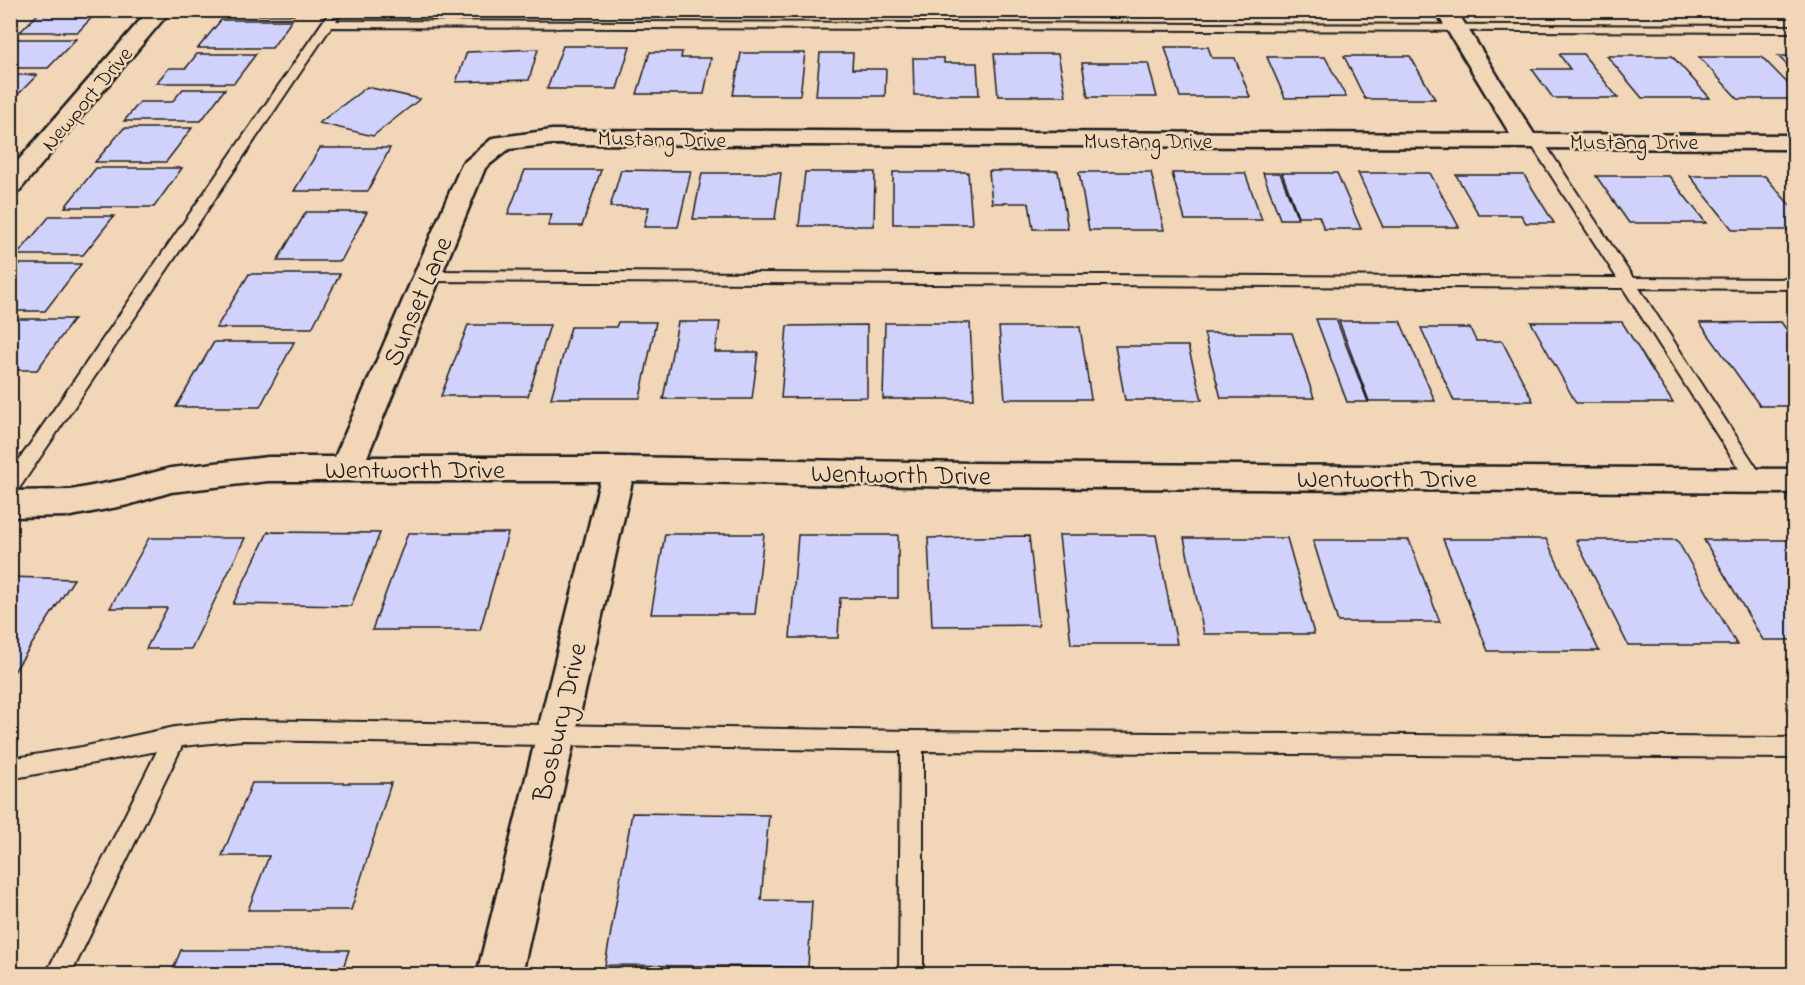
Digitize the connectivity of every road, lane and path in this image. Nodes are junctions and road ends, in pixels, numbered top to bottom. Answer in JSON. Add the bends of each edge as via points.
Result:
{"nodes":[{"id":1,"x":161,"y":10,"type":"edge"},
{"id":2,"x":337,"y":10,"type":"edge"},
{"id":3,"x":1451,"y":19,"type":"edge"},
{"id":4,"x":328,"y":24,"type":"junction"},
{"id":5,"x":1794,"y":29,"type":"edge"},
{"id":6,"x":1531,"y":141,"type":"junction"},
{"id":7,"x":1794,"y":142,"type":"edge"},
{"id":8,"x":502,"y":143,"type":"joint"},
{"id":9,"x":10,"y":186,"type":"edge"},
{"id":10,"x":427,"y":276,"type":"junction"},
{"id":11,"x":1626,"y":283,"type":"junction"},
{"id":12,"x":1794,"y":284,"type":"edge"},
{"id":13,"x":346,"y":469,"type":"junction"},
{"id":14,"x":619,"y":469,"type":"junction"},
{"id":15,"x":1756,"y":481,"type":"junction"},
{"id":16,"x":1794,"y":481,"type":"edge"},
{"id":17,"x":10,"y":488,"type":"edge"},
{"id":18,"x":10,"y":504,"type":"edge"},
{"id":19,"x":556,"y":734,"type":"junction"},
{"id":20,"x":175,"y":736,"type":"junction"},
{"id":21,"x":912,"y":741,"type":"junction"},
{"id":22,"x":1794,"y":748,"type":"edge"},
{"id":23,"x":10,"y":769,"type":"edge"},
{"id":24,"x":58,"y":975,"type":"edge"},
{"id":25,"x":500,"y":975,"type":"edge"},
{"id":26,"x":911,"y":975,"type":"edge"}],
"edges":[{"from":1,"to":9,"type":"street","name":"Newport Drive"},
{"from":2,"to":4,"type":"lane"},
{"from":3,"to":4,"type":"lane"},
{"from":3,"to":5,"type":"lane"},
{"from":3,"to":6,"type":"street"},
{"from":4,"to":17,"type":"lane"},
{"from":6,"to":7,"type":"street","name":"Mustang Drive"},
{"from":6,"to":8,"type":"street","name":"Mustang Drive","via":[[552,137]]},
{"from":6,"to":11,"type":"lane"},
{"from":8,"to":10,"type":"street","name":"Sunset Lane","via":[[474,164]]},
{"from":10,"to":11,"type":"lane"},
{"from":10,"to":13,"type":"street","name":"Sunset Lane"},
{"from":11,"to":12,"type":"lane"},
{"from":11,"to":15,"type":"lane"},
{"from":13,"to":14,"type":"street","name":"Wentworth Drive"},
{"from":13,"to":18,"type":"street","name":"Wentworth Drive","via":[[268,469],[171,480],[71,502]]},
{"from":14,"to":15,"type":"street","name":"Wentworth Drive"},
{"from":14,"to":19,"type":"street","name":"Bosbury Drive"},
{"from":15,"to":16,"type":"street","name":"Wentworth Drive"},
{"from":19,"to":20,"type":"lane","via":[[242,730]]},
{"from":19,"to":21,"type":"lane"},
{"from":19,"to":25,"type":"street","name":"Bosbury Drive"},
{"from":20,"to":23,"type":"lane"},
{"from":20,"to":24,"type":"lane"},
{"from":21,"to":22,"type":"lane"},
{"from":21,"to":26,"type":"lane"}]}
